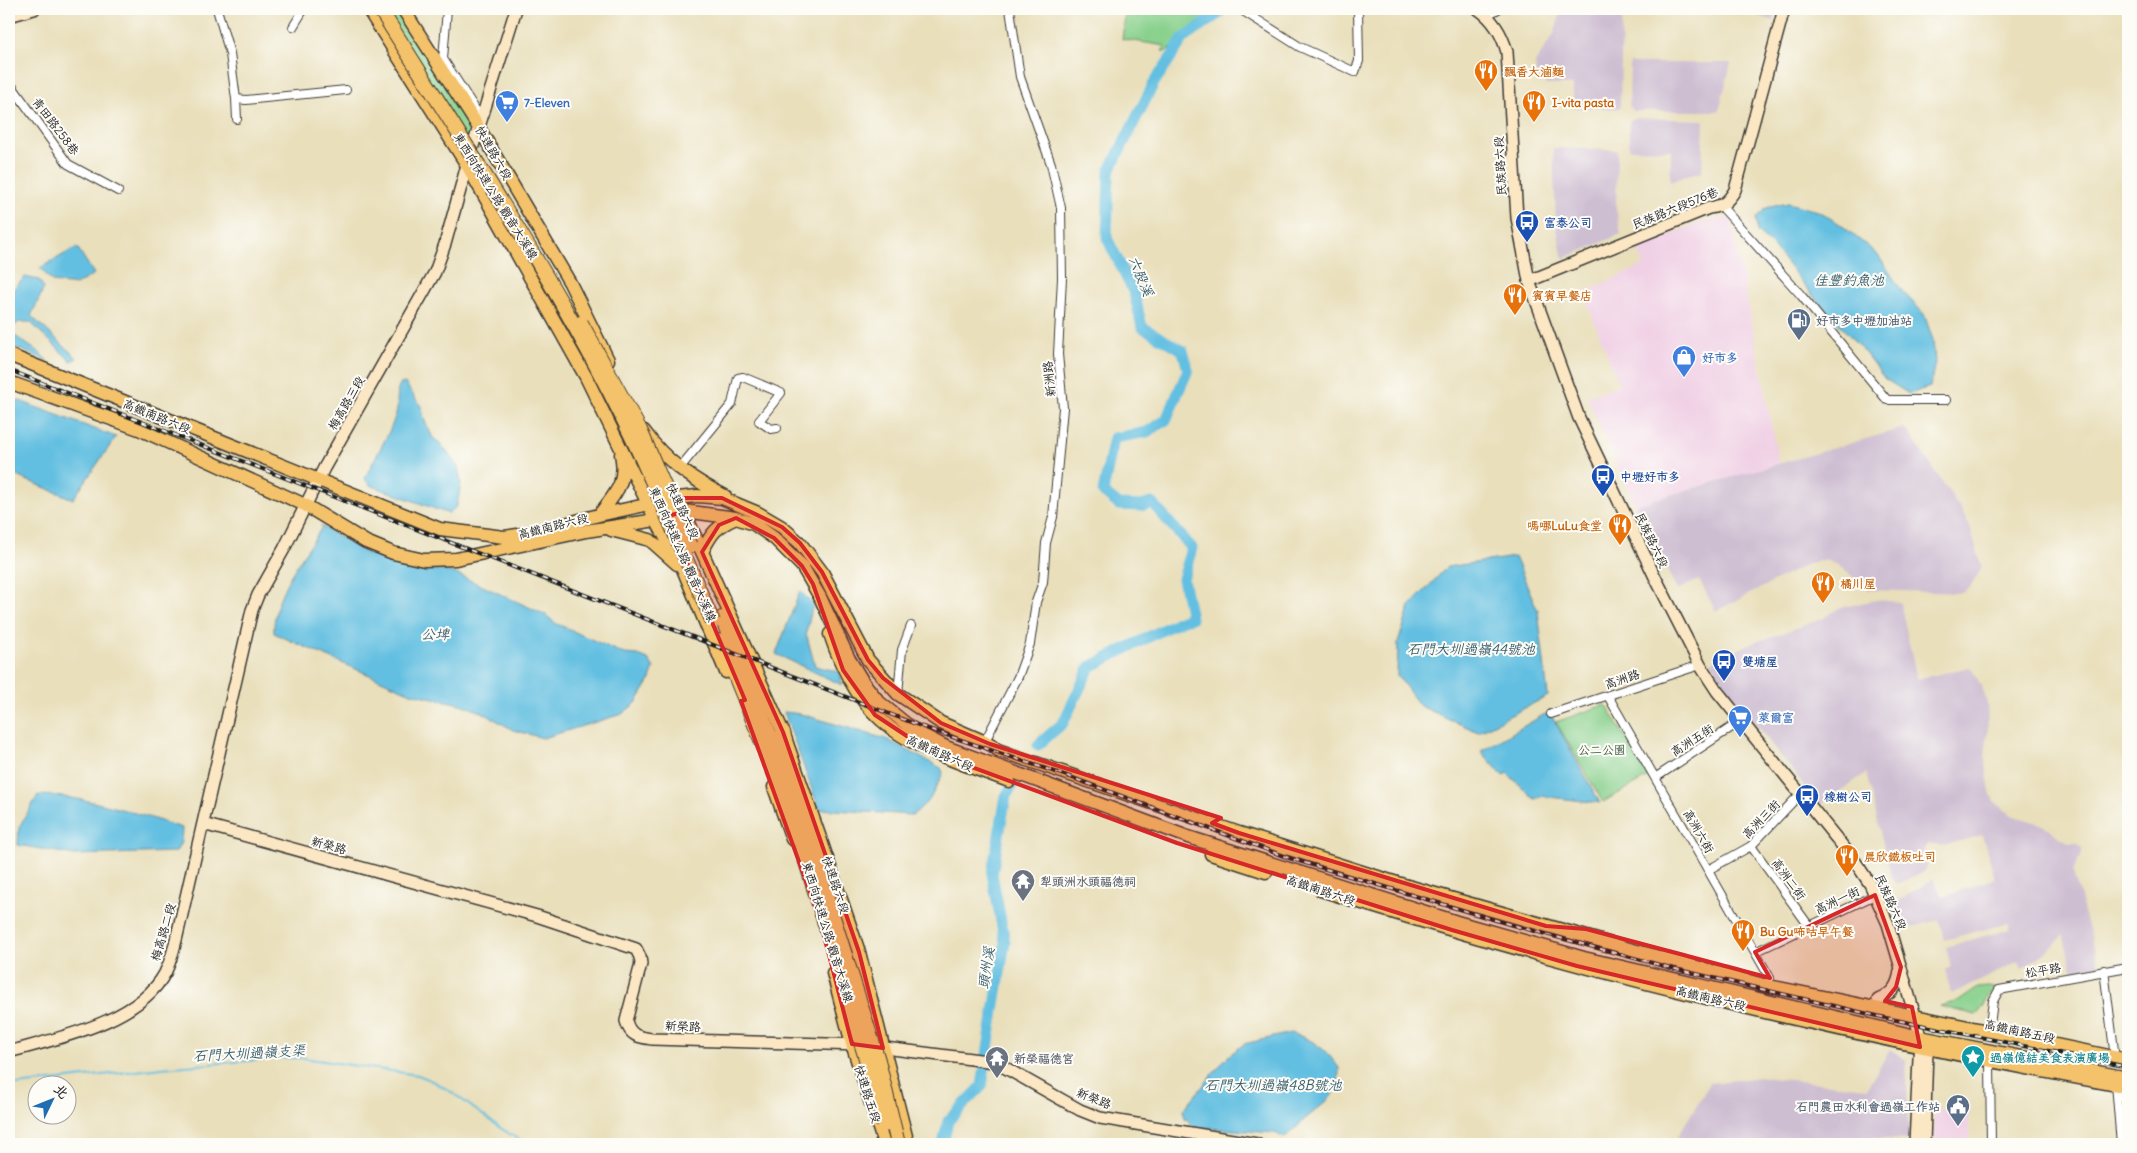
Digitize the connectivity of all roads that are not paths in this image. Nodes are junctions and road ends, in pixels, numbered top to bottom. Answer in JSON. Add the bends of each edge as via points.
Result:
{"nodes":[{"id":1,"x":34,"y":9,"type":"edge"},
{"id":2,"x":217,"y":9,"type":"edge"},
{"id":3,"x":304,"y":9,"type":"edge"},
{"id":4,"x":368,"y":9,"type":"edge"},
{"id":5,"x":380,"y":9,"type":"edge"},
{"id":6,"x":390,"y":9,"type":"edge"},
{"id":7,"x":404,"y":9,"type":"edge"},
{"id":8,"x":447,"y":9,"type":"edge"},
{"id":9,"x":516,"y":9,"type":"edge"},
{"id":10,"x":1010,"y":9,"type":"edge"},
{"id":11,"x":1240,"y":9,"type":"edge"},
{"id":12,"x":1358,"y":9,"type":"edge"},
{"id":13,"x":1498,"y":9,"type":"edge"},
{"id":14,"x":1784,"y":9,"type":"edge"},
{"id":15,"x":1482,"y":12,"type":"edge"},
{"id":16,"x":9,"y":16,"type":"edge"},
{"id":17,"x":293,"y":27,"type":"dead end"},
{"id":18,"x":9,"y":82,"type":"edge"},
{"id":19,"x":346,"y":90,"type":"dead end"},
{"id":20,"x":236,"y":99,"type":"junction"},
{"id":21,"x":236,"y":119,"type":"dead end"},
{"id":22,"x":481,"y":124,"type":"junction"},
{"id":23,"x":467,"y":165,"type":"junction"},
{"id":24,"x":118,"y":191,"type":"dead end"},
{"id":25,"x":1721,"y":206,"type":"junction"},
{"id":26,"x":1529,"y":281,"type":"junction"},
{"id":27,"x":9,"y":356,"type":"edge"},
{"id":28,"x":9,"y":382,"type":"edge"},
{"id":29,"x":1946,"y":400,"type":"dead end"},
{"id":30,"x":777,"y":428,"type":"dead end"},
{"id":31,"x":643,"y":430,"type":"junction"},
{"id":32,"x":617,"y":437,"type":"junction"},
{"id":33,"x":679,"y":469,"type":"junction"},
{"id":34,"x":318,"y":481,"type":"junction"},
{"id":35,"x":678,"y":498,"type":"junction"},
{"id":36,"x":305,"y":505,"type":"junction"},
{"id":37,"x":649,"y":506,"type":"junction"},
{"id":38,"x":684,"y":511,"type":"junction"},
{"id":39,"x":758,"y":513,"type":"junction"},
{"id":40,"x":599,"y":515,"type":"junction"},
{"id":41,"x":736,"y":518,"type":"junction"},
{"id":42,"x":656,"y":520,"type":"junction"},
{"id":43,"x":586,"y":531,"type":"junction"},
{"id":44,"x":702,"y":552,"type":"junction"},
{"id":45,"x":683,"y":569,"type":"junction"},
{"id":46,"x":813,"y":584,"type":"junction"},
{"id":47,"x":717,"y":620,"type":"junction"},
{"id":48,"x":911,"y":626,"type":"dead end"},
{"id":49,"x":1700,"y":665,"type":"junction"},
{"id":50,"x":898,"y":694,"type":"junction"},
{"id":51,"x":1608,"y":696,"type":"junction"},
{"id":52,"x":1551,"y":714,"type":"dead end"},
{"id":53,"x":1742,"y":721,"type":"junction"},
{"id":54,"x":783,"y":732,"type":"junction"},
{"id":55,"x":756,"y":739,"type":"junction"},
{"id":56,"x":988,"y":743,"type":"junction"},
{"id":57,"x":1655,"y":778,"type":"junction"},
{"id":58,"x":1800,"y":794,"type":"junction"},
{"id":59,"x":1168,"y":809,"type":"junction"},
{"id":60,"x":206,"y":811,"type":"joint"},
{"id":61,"x":796,"y":811,"type":"junction"},
{"id":62,"x":1216,"y":821,"type":"junction"},
{"id":63,"x":203,"y":824,"type":"junction"},
{"id":64,"x":1239,"y":828,"type":"junction"},
{"id":65,"x":1165,"y":829,"type":"junction"},
{"id":66,"x":1182,"y":840,"type":"junction"},
{"id":67,"x":1751,"y":846,"type":"junction"},
{"id":68,"x":1242,"y":855,"type":"junction"},
{"id":69,"x":1708,"y":870,"type":"junction"},
{"id":70,"x":818,"y":886,"type":"junction"},
{"id":71,"x":1875,"y":895,"type":"junction"},
{"id":72,"x":1546,"y":926,"type":"junction"},
{"id":73,"x":1809,"y":926,"type":"junction"},
{"id":74,"x":1586,"y":928,"type":"junction"},
{"id":75,"x":1755,"y":952,"type":"junction"},
{"id":76,"x":1584,"y":958,"type":"junction"},
{"id":77,"x":1551,"y":959,"type":"junction"},
{"id":78,"x":1901,"y":967,"type":"junction"},
{"id":79,"x":2128,"y":967,"type":"edge"},
{"id":80,"x":2104,"y":970,"type":"junction"},
{"id":81,"x":1770,"y":978,"type":"junction"},
{"id":82,"x":1878,"y":1000,"type":"junction"},
{"id":83,"x":1914,"y":1012,"type":"junction"},
{"id":84,"x":1990,"y":1025,"type":"junction"},
{"id":85,"x":852,"y":1044,"type":"junction"},
{"id":86,"x":1922,"y":1044,"type":"junction"},
{"id":87,"x":883,"y":1048,"type":"junction"},
{"id":88,"x":2114,"y":1050,"type":"junction"},
{"id":89,"x":9,"y":1052,"type":"edge"},
{"id":90,"x":2128,"y":1052,"type":"edge"},
{"id":91,"x":2128,"y":1060,"type":"edge"},
{"id":92,"x":1990,"y":1062,"type":"junction"},
{"id":93,"x":2128,"y":1078,"type":"edge"},
{"id":94,"x":2122,"y":1086,"type":"edge"},
{"id":95,"x":884,"y":1144,"type":"edge"},
{"id":96,"x":889,"y":1144,"type":"edge"},
{"id":97,"x":898,"y":1144,"type":"edge"},
{"id":98,"x":908,"y":1144,"type":"edge"},
{"id":99,"x":1257,"y":1144,"type":"edge"},
{"id":100,"x":1915,"y":1144,"type":"edge"},
{"id":101,"x":1924,"y":1144,"type":"edge"},
{"id":102,"x":1991,"y":1144,"type":"edge"},
{"id":103,"x":2122,"y":1144,"type":"edge"}],
"edges":[{"from":1,"to":16,"type":"street"},
{"from":2,"to":20,"type":"street","via":[[230,54]]},
{"from":3,"to":17,"type":"street"},
{"from":4,"to":23,"type":"main road"},
{"from":5,"to":47,"type":"highway","name":"東西向快速公路 觀音大溪線","bridge":true,"via":[[527,244],[630,435]]},
{"from":6,"to":47,"type":"highway","name":"東西向快速公路 觀音大溪線","bridge":true,"via":[[534,239],[605,364],[640,430]]},
{"from":7,"to":22,"type":"main road","name":"快速路六段"},
{"from":8,"to":22,"type":"street","via":[[443,59]]},
{"from":9,"to":22,"type":"street","name":"梅高路三段"},
{"from":10,"to":56,"type":"street","name":"新洲路","via":[[1020,78],[1051,164],[1060,208],[1062,278],[1058,354],[1063,408],[1053,517],[1030,644]]},
{"from":11,"to":12,"type":"street","via":[[1300,47],[1355,72],[1359,61]]},
{"from":13,"to":15,"type":"street"},
{"from":14,"to":25,"type":"street","name":"民族路六段576巷","via":[[1735,190]]},
{"from":15,"to":26,"type":"street","name":"民族路六段","via":[[1504,40],[1507,52],[1517,218]]},
{"from":18,"to":24,"type":"street","name":"青田路258巷","via":[[68,164]]},
{"from":19,"to":20,"type":"street"},
{"from":20,"to":21,"type":"street"},
{"from":22,"to":23,"type":"street","name":"梅高路三段"},
{"from":22,"to":31,"type":"main road","name":"快速路六段","via":[[570,283]]},
{"from":23,"to":32,"type":"main road"},
{"from":23,"to":34,"type":"street","name":"梅高路三段","via":[[435,272]]},
{"from":25,"to":26,"type":"street","name":"民族路六段576巷","via":[[1709,208]]},
{"from":25,"to":29,"type":"street","via":[[1800,294],[1887,400]]},
{"from":26,"to":49,"type":"street","name":"民族路六段","via":[[1578,418]]},
{"from":27,"to":34,"type":"main road","name":"高鐵南路六段"},
{"from":28,"to":36,"type":"main road","name":"高鐵南路六段","via":[[139,429]]},
{"from":30,"to":33,"type":"street","via":[[771,429],[759,421],[781,393],[738,378],[732,404]]},
{"from":31,"to":33,"type":"main road"},
{"from":31,"to":35,"type":"main road","name":"快速路六段"},
{"from":32,"to":37,"type":"main road"},
{"from":32,"to":40,"type":"main road","via":[[624,468],[622,480]]},
{"from":33,"to":39,"type":"main road","via":[[697,482]]},
{"from":34,"to":36,"type":"street","name":"梅高路三段"},
{"from":34,"to":40,"type":"main road","name":"高鐵南路六段","via":[[440,529],[484,536],[531,533]]},
{"from":35,"to":37,"type":"main road","name":"高鐵南路六段"},
{"from":35,"to":38,"type":"main road","name":"快速路六段"},
{"from":35,"to":39,"type":"main road","name":"高鐵南路六段","via":[[722,498]]},
{"from":36,"to":43,"type":"main road","name":"高鐵南路六段","via":[[366,542],[393,553],[424,560],[456,559]]},
{"from":36,"to":60,"type":"street","name":"梅高路三段","via":[[252,610]]},
{"from":37,"to":40,"type":"main road","name":"高鐵南路六段"},
{"from":37,"to":42,"type":"main road"},
{"from":38,"to":41,"type":"main road","name":"高鐵南路六段"},
{"from":38,"to":42,"type":"main road","name":"高鐵南路六段"},
{"from":38,"to":44,"type":"main road","name":"快速路六段"},
{"from":39,"to":50,"type":"main road","name":"高鐵南路六段","via":[[782,527],[812,557],[868,660]]},
{"from":41,"to":44,"type":"main road","via":[[719,525]]},
{"from":41,"to":46,"type":"main road","name":"高鐵南路六段","via":[[754,524],[779,542],[802,566]]},
{"from":42,"to":43,"type":"main road","name":"高鐵南路六段"},
{"from":42,"to":45,"type":"main road"},
{"from":43,"to":45,"type":"main road","via":[[616,530],[650,540]]},
{"from":44,"to":54,"type":"main road","name":"快速路六段"},
{"from":45,"to":55,"type":"main road"},
{"from":46,"to":65,"type":"main road","name":"高鐵南路六段","via":[[863,682],[879,702],[915,731],[946,747]]},
{"from":46,"to":66,"type":"main road","name":"高鐵南路六段","via":[[843,670],[875,716],[891,729],[939,754]]},
{"from":47,"to":61,"type":"highway","name":"東西向快速公路 觀音大溪線"},
{"from":48,"to":50,"type":"street","via":[[902,650]]},
{"from":49,"to":51,"type":"street","name":"高洲路"},
{"from":49,"to":53,"type":"street","name":"民族路六段"},
{"from":50,"to":56,"type":"main road","name":"高鐵南路六段","via":[[941,723]]},
{"from":51,"to":52,"type":"street","name":"高洲路"},
{"from":51,"to":57,"type":"street","name":"高洲六街"},
{"from":53,"to":57,"type":"street","name":"高洲五街"},
{"from":53,"to":58,"type":"street","name":"民族路六段"},
{"from":54,"to":61,"type":"highway"},
{"from":54,"to":87,"type":"main road","name":"快速路六段","via":[[859,952]]},
{"from":55,"to":61,"type":"highway"},
{"from":55,"to":85,"type":"main road","via":[[820,920]]},
{"from":56,"to":59,"type":"main road","name":"高鐵南路六段","via":[[998,750]]},
{"from":56,"to":62,"type":"main road","name":"高鐵南路六段","via":[[1037,756]]},
{"from":57,"to":69,"type":"street","name":"高洲六街"},
{"from":58,"to":67,"type":"street","name":"高洲三街"},
{"from":58,"to":71,"type":"street","name":"民族路六段","via":[[1854,860]]},
{"from":59,"to":62,"type":"main road","name":"高鐵南路六段"},
{"from":59,"to":65,"type":"main road","via":[[1170,816]]},
{"from":60,"to":63,"type":"street","name":"梅高路二段"},
{"from":61,"to":70,"type":"highway","name":"東西向快速公路 觀音大溪線"},
{"from":62,"to":64,"type":"main road","name":"高鐵南路六段"},
{"from":62,"to":66,"type":"main road"},
{"from":63,"to":85,"type":"street","name":"新榮路","via":[[538,916],[636,949],[640,964],[626,1021],[634,1036]]},
{"from":63,"to":89,"type":"street","name":"梅高路二段","via":[[173,955],[152,990],[103,1023]]},
{"from":64,"to":68,"type":"main road"},
{"from":64,"to":72,"type":"main road","name":"高鐵南路六段","via":[[1397,883]]},
{"from":64,"to":74,"type":"main road","name":"高鐵南路六段"},
{"from":65,"to":66,"type":"main road","name":"高鐵南路六段"},
{"from":66,"to":68,"type":"main road","name":"高鐵南路六段"},
{"from":66,"to":77,"type":"main road","name":"高鐵南路六段","via":[[1359,902]]},
{"from":67,"to":69,"type":"street","name":"高洲三街"},
{"from":67,"to":73,"type":"street","name":"高洲二街"},
{"from":68,"to":76,"type":"main road","name":"高鐵南路六段","via":[[1438,917]]},
{"from":69,"to":75,"type":"street","name":"高洲六街"},
{"from":70,"to":96,"type":"highway","name":"東西向快速公路 觀音大溪線","bridge":true},
{"from":70,"to":97,"type":"highway","name":"東西向快速公路 觀音大溪線","bridge":true,"via":[[878,1060]]},
{"from":71,"to":73,"type":"street","name":"高洲一街"},
{"from":71,"to":78,"type":"street","name":"民族路六段"},
{"from":72,"to":74,"type":"main road"},
{"from":72,"to":83,"type":"main road","name":"高鐵南路六段","via":[[1764,985]]},
{"from":73,"to":75,"type":"street","name":"高洲一街"},
{"from":74,"to":81,"type":"main road","name":"高鐵南路六段"},
{"from":75,"to":81,"type":"street","name":"高洲六街"},
{"from":76,"to":77,"type":"main road"},
{"from":76,"to":86,"type":"main road","name":"高鐵南路六段"},
{"from":77,"to":86,"type":"main road","name":"高鐵南路六段"},
{"from":78,"to":82,"type":"street","via":[[1896,987]]},
{"from":78,"to":83,"type":"street","name":"民族路六段"},
{"from":79,"to":80,"type":"street","name":"松平路"},
{"from":80,"to":84,"type":"street","name":"松平路","via":[[1999,990],[1993,1001]]},
{"from":80,"to":88,"type":"street"},
{"from":81,"to":82,"type":"main road","name":"高鐵南路六段"},
{"from":82,"to":83,"type":"main road","name":"高鐵南路六段"},
{"from":83,"to":84,"type":"main road","name":"高鐵南路五段"},
{"from":83,"to":86,"type":"street","name":"民族路六段"},
{"from":83,"to":91,"type":"main road","name":"高鐵南路五段"},
{"from":84,"to":88,"type":"main road","name":"高鐵南路五段"},
{"from":85,"to":87,"type":"street","name":"新榮路"},
{"from":85,"to":95,"type":"main road","name":"快速路五段"},
{"from":86,"to":92,"type":"main road"},
{"from":86,"to":93,"type":"main road","name":"高鐵南路五段"},
{"from":86,"to":100,"type":"street","name":"民族路六段"},
{"from":86,"to":101,"type":"street","name":"民族路六段"},
{"from":87,"to":98,"type":"main road","name":"快速路五段"},
{"from":87,"to":99,"type":"street","name":"新榮路","via":[[995,1062],[1100,1118]]},
{"from":88,"to":90,"type":"main road","name":"高鐵南路五段"},
{"from":92,"to":94,"type":"main road"},
{"from":92,"to":102,"type":"street"},
{"from":94,"to":103,"type":"street"}]}
